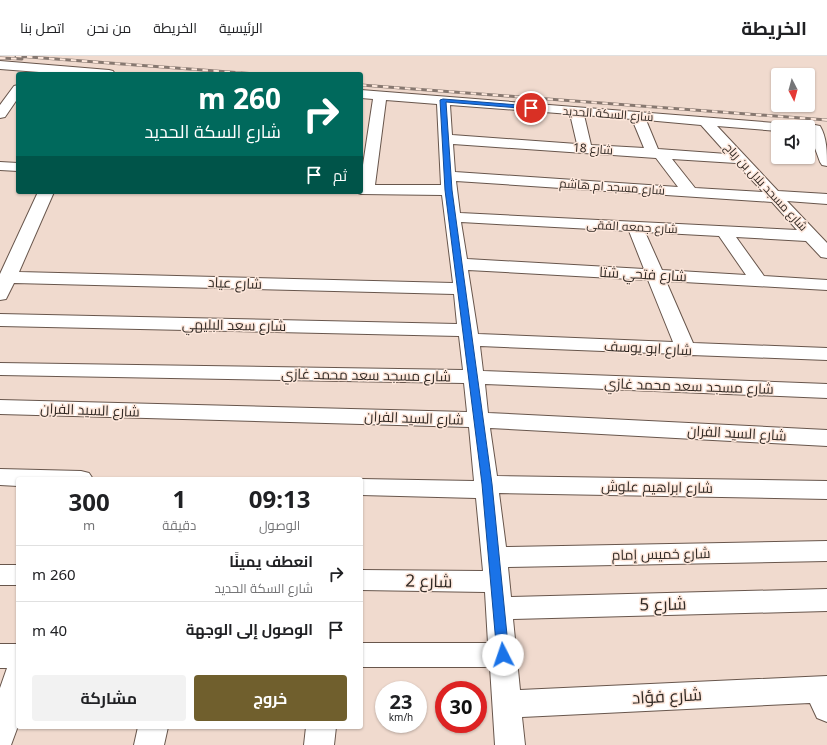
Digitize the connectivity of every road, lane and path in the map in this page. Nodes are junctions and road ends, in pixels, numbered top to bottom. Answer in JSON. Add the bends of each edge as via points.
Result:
{"nodes":[{"id":1,"x":0,"y":65,"type":"edge"},
{"id":2,"x":31,"y":71,"type":"edge"},
{"id":3,"x":55,"y":72,"type":"edge"},
{"id":4,"x":16,"y":91,"type":"edge"},
{"id":5,"x":363,"y":94,"type":"edge"},
{"id":6,"x":380,"y":96,"type":"junction"},
{"id":7,"x":443,"y":100,"type":"junction"},
{"id":8,"x":576,"y":111,"type":"junction"},
{"id":9,"x":0,"y":114,"type":"edge"},
{"id":10,"x":637,"y":116,"type":"junction"},
{"id":11,"x":705,"y":121,"type":"junction"},
{"id":12,"x":771,"y":126,"type":"edge"},
{"id":13,"x":817,"y":130,"type":"edge"},
{"id":14,"x":445,"y":139,"type":"junction"},
{"id":15,"x":585,"y":149,"type":"junction"},
{"id":16,"x":657,"y":154,"type":"junction"},
{"id":17,"x":741,"y":159,"type":"junction"},
{"id":18,"x":827,"y":162,"type":"edge"},
{"id":19,"x":0,"y":166,"type":"edge"},
{"id":20,"x":16,"y":166,"type":"edge"},
{"id":21,"x":448,"y":183,"type":"junction"},
{"id":22,"x":364,"y":189,"type":"edge"},
{"id":23,"x":691,"y":192,"type":"junction"},
{"id":24,"x":45,"y":194,"type":"edge"},
{"id":25,"x":775,"y":196,"type":"junction"},
{"id":26,"x":827,"y":199,"type":"edge"},
{"id":27,"x":452,"y":217,"type":"junction"},
{"id":28,"x":635,"y":227,"type":"junction"},
{"id":29,"x":724,"y":232,"type":"junction"},
{"id":30,"x":815,"y":233,"type":"edge"},
{"id":31,"x":827,"y":253,"type":"edge"},
{"id":32,"x":458,"y":264,"type":"junction"},
{"id":33,"x":655,"y":275,"type":"junction"},
{"id":34,"x":7,"y":277,"type":"junction"},
{"id":35,"x":759,"y":281,"type":"junction"},
{"id":36,"x":827,"y":285,"type":"edge"},
{"id":37,"x":463,"y":289,"type":"junction"},
{"id":38,"x":0,"y":295,"type":"edge"},
{"id":39,"x":0,"y":320,"type":"edge"},
{"id":40,"x":469,"y":335,"type":"junction"},
{"id":41,"x":686,"y":350,"type":"junction"},
{"id":42,"x":827,"y":354,"type":"edge"},
{"id":43,"x":0,"y":369,"type":"edge"},
{"id":44,"x":474,"y":377,"type":"junction"},
{"id":45,"x":827,"y":391,"type":"edge"},
{"id":46,"x":0,"y":407,"type":"edge"},
{"id":47,"x":479,"y":420,"type":"junction"},
{"id":48,"x":827,"y":438,"type":"edge"},
{"id":49,"x":0,"y":477,"type":"edge"},
{"id":50,"x":16,"y":477,"type":"edge"},
{"id":51,"x":363,"y":487,"type":"edge"},
{"id":52,"x":488,"y":487,"type":"junction"},
{"id":53,"x":827,"y":490,"type":"edge"},
{"id":54,"x":827,"y":550,"type":"edge"},
{"id":55,"x":495,"y":557,"type":"junction"},
{"id":56,"x":0,"y":575,"type":"edge"},
{"id":57,"x":16,"y":575,"type":"edge"},
{"id":58,"x":363,"y":580,"type":"edge"},
{"id":59,"x":498,"y":582,"type":"junction"},
{"id":60,"x":827,"y":600,"type":"edge"},
{"id":61,"x":500,"y":608,"type":"junction"},
{"id":62,"x":363,"y":655,"type":"edge"},
{"id":63,"x":503,"y":655,"type":"junction"},
{"id":64,"x":0,"y":656,"type":"edge"},
{"id":65,"x":16,"y":656,"type":"edge"},
{"id":66,"x":16,"y":683,"type":"edge"},
{"id":67,"x":824,"y":695,"type":"edge"},
{"id":68,"x":507,"y":704,"type":"junction"},
{"id":69,"x":153,"y":729,"type":"edge"},
{"id":70,"x":320,"y":729,"type":"edge"},
{"id":71,"x":0,"y":736,"type":"edge"},
{"id":72,"x":149,"y":745,"type":"edge"},
{"id":73,"x":320,"y":745,"type":"edge"},
{"id":74,"x":510,"y":745,"type":"edge"}],
"edges":[{"from":1,"to":2,"type":"street"},
{"from":2,"to":3,"type":"street"},
{"from":4,"to":9,"type":"street"},
{"from":5,"to":6,"type":"street","name":"شارع السكة الحديد"},
{"from":6,"to":7,"type":"street","name":"شارع السكة الحديد"},
{"from":6,"to":22,"type":"street"},
{"from":7,"to":8,"type":"street","name":"شارع السكة الحديد"},
{"from":7,"to":14,"type":"street"},
{"from":8,"to":10,"type":"street","name":"شارع السكة الحديد"},
{"from":8,"to":15,"type":"street"},
{"from":10,"to":11,"type":"street","name":"شارع السكة الحديد"},
{"from":10,"to":16,"type":"street"},
{"from":11,"to":12,"type":"street","name":"شارع السكة الحديد"},
{"from":11,"to":17,"type":"street","name":"شارع مسجد بلال بن رباح"},
{"from":13,"to":18,"type":"street"},
{"from":14,"to":15,"type":"street","name":"شارع 18"},
{"from":14,"to":21,"type":"street"},
{"from":15,"to":16,"type":"street","name":"شارع 18"},
{"from":16,"to":17,"type":"street","name":"شارع 18"},
{"from":16,"to":23,"type":"street"},
{"from":17,"to":25,"type":"street","name":"شارع مسجد بلال بن رباح"},
{"from":19,"to":20,"type":"street"},
{"from":21,"to":22,"type":"street","name":"شارع مسجد ام هاشم"},
{"from":21,"to":23,"type":"street","name":"شارع مسجد ام هاشم"},
{"from":21,"to":27,"type":"street"},
{"from":23,"to":25,"type":"street","name":"شارع مسجد ام هاشم"},
{"from":24,"to":34,"type":"street"},
{"from":25,"to":26,"type":"street","name":"شارع مسجد ام هاشم"},
{"from":25,"to":30,"type":"street","name":"شارع مسجد بلال بن رباح"},
{"from":27,"to":28,"type":"street","name":"شارع جمعه الفقى"},
{"from":27,"to":32,"type":"street"},
{"from":28,"to":29,"type":"street","name":"شارع جمعه الفقى"},
{"from":28,"to":33,"type":"street"},
{"from":29,"to":30,"type":"street","name":"شارع جمعه الفقى"},
{"from":29,"to":35,"type":"street"},
{"from":30,"to":31,"type":"street","name":"شارع مسجد بلال بن رباح"},
{"from":32,"to":33,"type":"street","name":"شارع فتحي شتا"},
{"from":32,"to":37,"type":"street"},
{"from":33,"to":35,"type":"street","name":"شارع فتحي شتا"},
{"from":33,"to":41,"type":"street"},
{"from":34,"to":37,"type":"street","name":"شارع عياد"},
{"from":34,"to":38,"type":"street"},
{"from":35,"to":36,"type":"street","name":"شارع فتحي شتا"},
{"from":37,"to":40,"type":"street"},
{"from":39,"to":40,"type":"street","name":"شارع سعد البليهي"},
{"from":40,"to":41,"type":"street","name":"شارع ابو يوسف"},
{"from":40,"to":44,"type":"street"},
{"from":41,"to":42,"type":"street","name":"شارع ابو يوسف"},
{"from":43,"to":44,"type":"street","name":"شارع مسجد سعد محمد غازي"},
{"from":44,"to":45,"type":"street","name":"شارع مسجد سعد محمد غازي"},
{"from":44,"to":47,"type":"street"},
{"from":46,"to":47,"type":"street","name":"شارع السيد الفران"},
{"from":47,"to":48,"type":"street","name":"شارع السيد الفران"},
{"from":47,"to":52,"type":"street"},
{"from":49,"to":50,"type":"street"},
{"from":51,"to":52,"type":"street","name":"شارع ابراهيم علوش"},
{"from":52,"to":53,"type":"street","name":"شارع ابراهيم علوش"},
{"from":52,"to":55,"type":"street"},
{"from":54,"to":55,"type":"street","name":"شارع خميس إمام"},
{"from":55,"to":59,"type":"street"},
{"from":56,"to":57,"type":"street"},
{"from":58,"to":59,"type":"street","name":"شارع 2"},
{"from":59,"to":61,"type":"street"},
{"from":60,"to":61,"type":"street","name":"شارع 5"},
{"from":61,"to":63,"type":"street"},
{"from":62,"to":63,"type":"street"},
{"from":63,"to":68,"type":"street"},
{"from":64,"to":65,"type":"street"},
{"from":66,"to":71,"type":"street"},
{"from":67,"to":68,"type":"street","name":"شارع فؤاد"},
{"from":68,"to":74,"type":"street"},
{"from":69,"to":72,"type":"street"},
{"from":70,"to":73,"type":"street"}]}
